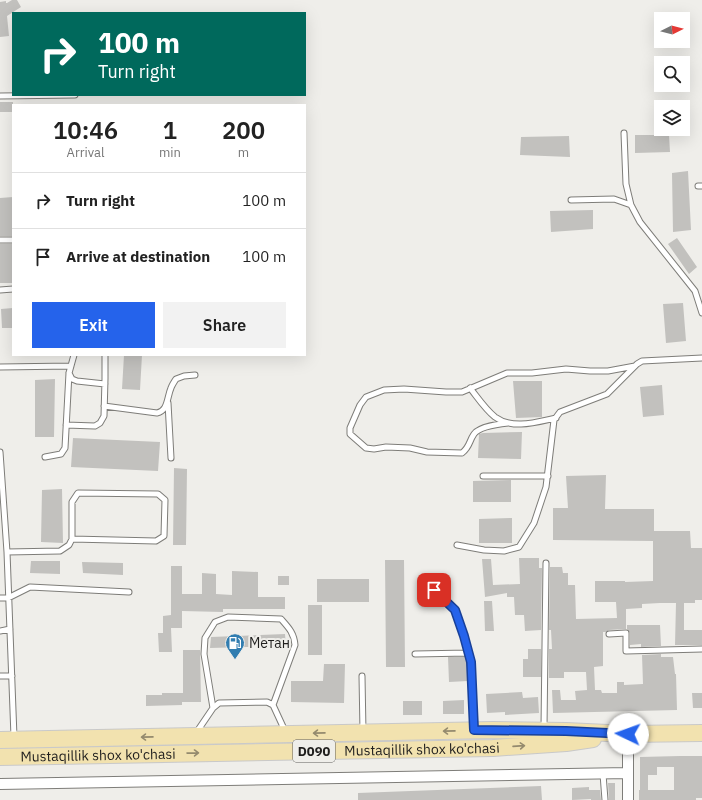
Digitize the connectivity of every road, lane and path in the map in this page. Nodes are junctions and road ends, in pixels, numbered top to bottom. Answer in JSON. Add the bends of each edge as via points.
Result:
{"nodes":[{"id":1,"x":0,"y":96,"type":"edge"},
{"id":2,"x":12,"y":96,"type":"edge"},
{"id":3,"x":624,"y":133,"type":"dead end"},
{"id":4,"x":571,"y":200,"type":"dead end"},
{"id":5,"x":631,"y":205,"type":"junction"},
{"id":6,"x":0,"y":240,"type":"edge"},
{"id":7,"x":12,"y":240,"type":"edge"},
{"id":8,"x":0,"y":290,"type":"edge"},
{"id":9,"x":12,"y":290,"type":"edge"},
{"id":10,"x":702,"y":313,"type":"edge"},
{"id":11,"x":74,"y":356,"type":"edge"},
{"id":12,"x":106,"y":356,"type":"edge"},
{"id":13,"x":702,"y":358,"type":"edge"},
{"id":14,"x":71,"y":366,"type":"junction"},
{"id":15,"x":634,"y":366,"type":"junction"},
{"id":16,"x":0,"y":367,"type":"edge"},
{"id":17,"x":68,"y":373,"type":"junction"},
{"id":18,"x":195,"y":375,"type":"dead end"},
{"id":19,"x":105,"y":384,"type":"junction"},
{"id":20,"x":470,"y":388,"type":"junction"},
{"id":21,"x":168,"y":399,"type":"junction"},
{"id":22,"x":104,"y":406,"type":"junction"},
{"id":23,"x":556,"y":418,"type":"junction"},
{"id":24,"x":510,"y":423,"type":"junction"},
{"id":25,"x":66,"y":426,"type":"junction"},
{"id":26,"x":0,"y":452,"type":"edge"},
{"id":27,"x":45,"y":457,"type":"dead end"},
{"id":28,"x":171,"y":458,"type":"dead end"},
{"id":29,"x":484,"y":476,"type":"dead end"},
{"id":30,"x":548,"y":476,"type":"junction"},
{"id":31,"x":2,"y":517,"type":"edge"},
{"id":32,"x":72,"y":539,"type":"junction"},
{"id":33,"x":457,"y":545,"type":"dead end"},
{"id":34,"x":7,"y":552,"type":"junction"},
{"id":35,"x":546,"y":563,"type":"dead end"},
{"id":36,"x":434,"y":590,"type":"dead end"},
{"id":37,"x":129,"y":592,"type":"dead end"},
{"id":38,"x":0,"y":598,"type":"edge"},
{"id":39,"x":8,"y":598,"type":"junction"},
{"id":40,"x":10,"y":629,"type":"junction"},
{"id":41,"x":0,"y":631,"type":"edge"},
{"id":42,"x":609,"y":634,"type":"dead end"},
{"id":43,"x":702,"y":649,"type":"edge"},
{"id":44,"x":468,"y":653,"type":"junction"},
{"id":45,"x":415,"y":654,"type":"dead end"},
{"id":46,"x":0,"y":676,"type":"edge"},
{"id":47,"x":12,"y":676,"type":"junction"},
{"id":48,"x":362,"y":676,"type":"dead end"},
{"id":49,"x":273,"y":705,"type":"junction"},
{"id":50,"x":213,"y":708,"type":"junction"},
{"id":51,"x":474,"y":730,"type":"junction"},
{"id":52,"x":544,"y":731,"type":"junction"},
{"id":53,"x":363,"y":733,"type":"junction"},
{"id":54,"x":702,"y":733,"type":"edge"},
{"id":55,"x":287,"y":734,"type":"junction"},
{"id":56,"x":628,"y":734,"type":"junction"},
{"id":57,"x":194,"y":736,"type":"junction"},
{"id":58,"x":7,"y":740,"type":"edge"},
{"id":59,"x":0,"y":757,"type":"edge"},
{"id":60,"x":628,"y":773,"type":"junction"},
{"id":61,"x":603,"y":774,"type":"junction"},
{"id":62,"x":0,"y":784,"type":"edge"},
{"id":63,"x":605,"y":800,"type":"edge"},
{"id":64,"x":628,"y":800,"type":"edge"}],
"edges":[{"from":1,"to":2,"type":"lane"},
{"from":3,"to":5,"type":"lane","via":[[626,184]]},
{"from":4,"to":5,"type":"lane","via":[[614,199]]},
{"from":5,"to":10,"type":"lane","via":[[640,222],[694,291]]},
{"from":6,"to":7,"type":"lane"},
{"from":8,"to":9,"type":"lane"},
{"from":11,"to":14,"type":"lane"},
{"from":12,"to":19,"type":"lane"},
{"from":13,"to":15,"type":"lane","via":[[642,361]]},
{"from":14,"to":16,"type":"lane"},
{"from":14,"to":17,"type":"lane"},
{"from":15,"to":20,"type":"lane","via":[[608,371],[566,369],[507,373]]},
{"from":15,"to":23,"type":"lane","via":[[607,394],[560,412]]},
{"from":17,"to":19,"type":"lane","via":[[77,381]]},
{"from":17,"to":25,"type":"lane"},
{"from":18,"to":21,"type":"lane","via":[[176,379]]},
{"from":19,"to":22,"type":"lane"},
{"from":20,"to":24,"type":"lane","via":[[496,417]]},
{"from":20,"to":24,"type":"lane","via":[[462,392],[384,390],[366,397],[350,428],[350,434],[366,448],[410,448],[427,452],[462,453],[467,449],[474,433],[493,425]]},
{"from":21,"to":22,"type":"lane","via":[[164,409],[157,413]]},
{"from":21,"to":28,"type":"lane"},
{"from":22,"to":25,"type":"lane","via":[[104,416],[95,426]]},
{"from":23,"to":24,"type":"lane","via":[[524,424]]},
{"from":23,"to":30,"type":"lane"},
{"from":25,"to":27,"type":"lane","via":[[65,448],[60,454]]},
{"from":26,"to":31,"type":"lane"},
{"from":29,"to":30,"type":"lane"},
{"from":30,"to":33,"type":"lane","via":[[534,523],[519,547],[504,551]]},
{"from":31,"to":34,"type":"lane"},
{"from":32,"to":32,"type":"lane","via":[[72,502],[78,493],[158,494],[165,500],[164,536],[156,541]]},
{"from":32,"to":34,"type":"lane","via":[[69,546],[60,551]]},
{"from":34,"to":39,"type":"lane"},
{"from":35,"to":52,"type":"lane"},
{"from":36,"to":44,"type":"lane","via":[[455,610]]},
{"from":37,"to":39,"type":"lane","via":[[30,587]]},
{"from":38,"to":39,"type":"lane"},
{"from":39,"to":40,"type":"lane"},
{"from":40,"to":41,"type":"lane"},
{"from":40,"to":47,"type":"lane"},
{"from":42,"to":43,"type":"lane","via":[[626,633],[626,651]]},
{"from":44,"to":45,"type":"lane"},
{"from":44,"to":51,"type":"lane","via":[[471,662]]},
{"from":46,"to":47,"type":"lane"},
{"from":47,"to":58,"type":"lane"},
{"from":48,"to":53,"type":"lane"},
{"from":49,"to":50,"type":"lane","via":[[267,702],[219,703]]},
{"from":49,"to":50,"type":"lane","via":[[295,645],[294,637],[281,620],[228,617],[215,622],[205,638],[204,654]]},
{"from":49,"to":55,"type":"lane"},
{"from":50,"to":57,"type":"lane"},
{"from":51,"to":52,"type":"main road","name":"Mustaqillik shox ko'chasi","number":"D090"},
{"from":51,"to":53,"type":"main road","name":"Mustaqillik shox ko'chasi","number":"D090","one_way":true},
{"from":52,"to":56,"type":"main road","name":"Mustaqillik shox ko'chasi","number":"D090"},
{"from":53,"to":55,"type":"main road","name":"Mustaqillik shox ko'chasi","number":"D090","one_way":true},
{"from":54,"to":56,"type":"main road","name":"Mustaqillik shox ko'chasi","number":"D090"},
{"from":55,"to":57,"type":"main road","name":"Mustaqillik shox ko'chasi","number":"D090"},
{"from":59,"to":56,"type":"main road","name":"Mustaqillik shox ko'chasi","number":"D090","one_way":true,"via":[[493,748],[566,743]]},
{"from":56,"to":60,"type":"street"},
{"from":57,"to":58,"type":"main road","name":"Mustaqillik shox ko'chasi","number":"D090","one_way":true},
{"from":60,"to":61,"type":"street"},
{"from":60,"to":64,"type":"street"},
{"from":61,"to":62,"type":"street"},
{"from":61,"to":63,"type":"lane"}]}
